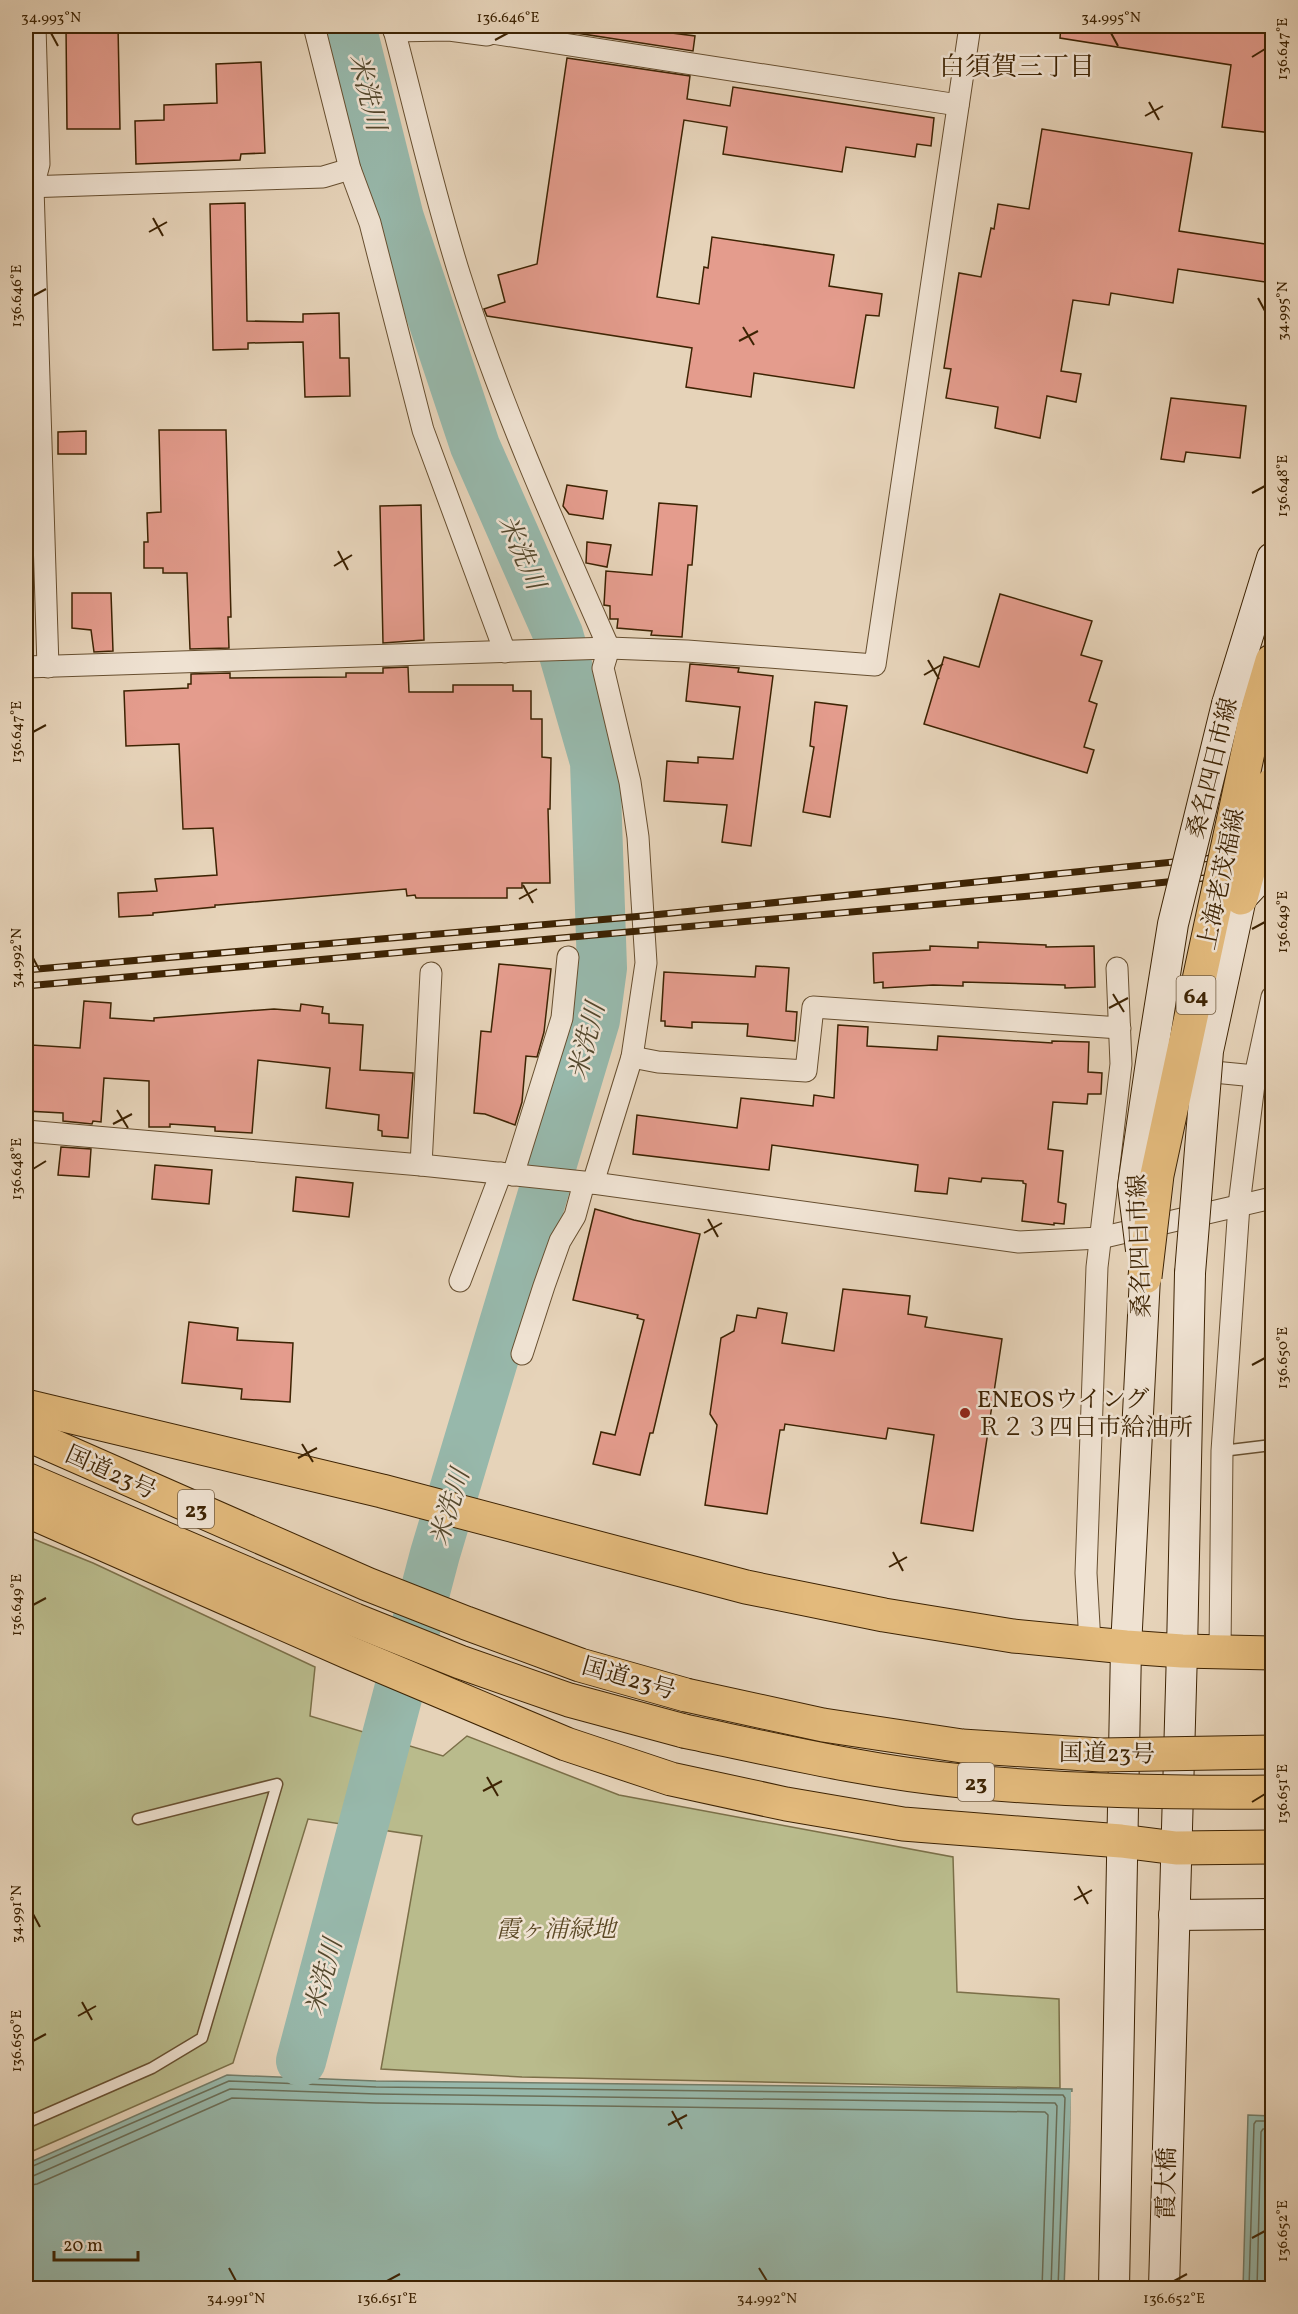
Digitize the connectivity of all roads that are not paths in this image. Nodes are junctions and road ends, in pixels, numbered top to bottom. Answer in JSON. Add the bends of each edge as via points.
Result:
{"nodes":[{"id":1,"x":35,"y":26,"type":"edge"},
{"id":2,"x":314,"y":26,"type":"edge"},
{"id":3,"x":970,"y":26,"type":"edge"},
{"id":4,"x":393,"y":28,"type":"edge"},
{"id":5,"x":493,"y":29,"type":"edge"},
{"id":6,"x":958,"y":105,"type":"junction"},
{"id":7,"x":350,"y":169,"type":"junction"},
{"id":8,"x":29,"y":187,"type":"edge"},
{"id":9,"x":33,"y":431,"type":"edge"},
{"id":10,"x":1272,"y":558,"type":"edge"},
{"id":11,"x":604,"y":648,"type":"junction"},
{"id":12,"x":515,"y":651,"type":"junction"},
{"id":13,"x":1272,"y":661,"type":"edge"},
{"id":14,"x":26,"y":667,"type":"edge"},
{"id":15,"x":48,"y":667,"type":"junction"},
{"id":16,"x":1241,"y":709,"type":"junction"},
{"id":17,"x":1272,"y":785,"type":"edge"},
{"id":18,"x":1272,"y":866,"type":"edge"},
{"id":19,"x":1241,"y":898,"type":"junction"},
{"id":20,"x":568,"y":957,"type":"dead end"},
{"id":21,"x":1118,"y":968,"type":"dead end"},
{"id":22,"x":431,"y":974,"type":"dead end"},
{"id":23,"x":1272,"y":997,"type":"edge"},
{"id":24,"x":1120,"y":1028,"type":"junction"},
{"id":25,"x":632,"y":1057,"type":"junction"},
{"id":26,"x":1121,"y":1064,"type":"junction"},
{"id":27,"x":1255,"y":1076,"type":"junction"},
{"id":28,"x":26,"y":1131,"type":"edge"},
{"id":29,"x":421,"y":1165,"type":"junction"},
{"id":30,"x":507,"y":1174,"type":"junction"},
{"id":31,"x":584,"y":1183,"type":"junction"},
{"id":32,"x":1272,"y":1198,"type":"edge"},
{"id":33,"x":1239,"y":1205,"type":"junction"},
{"id":34,"x":1100,"y":1238,"type":"junction"},
{"id":35,"x":1145,"y":1277,"type":"joint"},
{"id":36,"x":460,"y":1281,"type":"dead end"},
{"id":37,"x":522,"y":1354,"type":"dead end"},
{"id":38,"x":26,"y":1406,"type":"edge"},
{"id":39,"x":26,"y":1434,"type":"edge"},
{"id":40,"x":1272,"y":1445,"type":"edge"},
{"id":41,"x":1222,"y":1452,"type":"junction"},
{"id":42,"x":26,"y":1479,"type":"edge"},
{"id":43,"x":26,"y":1510,"type":"edge"},
{"id":44,"x":1090,"y":1643,"type":"junction"},
{"id":45,"x":1126,"y":1647,"type":"junction"},
{"id":46,"x":1182,"y":1651,"type":"junction"},
{"id":47,"x":1220,"y":1652,"type":"junction"},
{"id":48,"x":1272,"y":1653,"type":"edge"},
{"id":49,"x":1272,"y":1752,"type":"edge"},
{"id":50,"x":1272,"y":1792,"type":"edge"},
{"id":51,"x":138,"y":1819,"type":"dead end"},
{"id":52,"x":1121,"y":1841,"type":"junction"},
{"id":53,"x":1272,"y":1847,"type":"edge"},
{"id":54,"x":1176,"y":1848,"type":"junction"},
{"id":55,"x":1272,"y":1914,"type":"edge"},
{"id":56,"x":1173,"y":1915,"type":"junction"},
{"id":57,"x":26,"y":2122,"type":"edge"},
{"id":58,"x":1114,"y":2289,"type":"edge"},
{"id":59,"x":1164,"y":2289,"type":"edge"}],
"edges":[{"from":1,"to":8,"type":"street","via":[[39,164]]},
{"from":2,"to":7,"type":"street"},
{"from":3,"to":6,"type":"street"},
{"from":4,"to":5,"type":"street","via":[[487,35]]},
{"from":4,"to":11,"type":"street","via":[[460,276],[543,499]]},
{"from":5,"to":6,"type":"street"},
{"from":6,"to":11,"type":"street","via":[[875,665]]},
{"from":7,"to":8,"type":"street","via":[[323,177]]},
{"from":7,"to":12,"type":"street","via":[[370,223],[423,430]]},
{"from":8,"to":9,"type":"street"},
{"from":9,"to":15,"type":"street"},
{"from":10,"to":16,"type":"main road","name":"桑名四日市線"},
{"from":11,"to":12,"type":"street"},
{"from":11,"to":25,"type":"street","via":[[603,668],[630,782],[638,837],[645,930],[646,963]]},
{"from":12,"to":15,"type":"street"},
{"from":13,"to":16,"type":"main road","name":"上海老茂福線","number":"64"},
{"from":14,"to":15,"type":"street"},
{"from":16,"to":35,"type":"main road","name":"上海老茂福線","number":"64","bridge":true,"via":[[1157,1175]]},
{"from":17,"to":19,"type":"main road","name":"上海老茂福線","bridge":true},
{"from":18,"to":19,"type":"main road","bridge":true},
{"from":19,"to":46,"type":"main road","name":"桑名四日市線","bridge":true,"via":[[1208,1051],[1190,1274]]},
{"from":20,"to":30,"type":"street","via":[[562,1018]]},
{"from":21,"to":24,"type":"street"},
{"from":22,"to":29,"type":"street"},
{"from":23,"to":27,"type":"street"},
{"from":24,"to":25,"type":"street","via":[[813,1007],[806,1071]]},
{"from":24,"to":26,"type":"street"},
{"from":25,"to":31,"type":"street"},
{"from":26,"to":27,"type":"street"},
{"from":26,"to":34,"type":"street"},
{"from":27,"to":33,"type":"street"},
{"from":28,"to":29,"type":"street"},
{"from":29,"to":30,"type":"street"},
{"from":30,"to":31,"type":"street"},
{"from":30,"to":36,"type":"street"},
{"from":31,"to":34,"type":"street","via":[[1019,1242]]},
{"from":31,"to":37,"type":"street"},
{"from":32,"to":33,"type":"street"},
{"from":33,"to":34,"type":"street"},
{"from":33,"to":41,"type":"street"},
{"from":34,"to":44,"type":"street","via":[[1086,1573]]},
{"from":35,"to":45,"type":"main road","name":"桑名四日市線"},
{"from":38,"to":44,"type":"main road","via":[[382,1491],[746,1587],[884,1616],[1013,1636]]},
{"from":39,"to":49,"type":"main road","name":"国道23号","number":"23","bridge":true,"via":[[466,1623],[580,1665],[686,1695],[823,1725],[962,1746],[1101,1755]]},
{"from":40,"to":41,"type":"lane"},
{"from":41,"to":47,"type":"street"},
{"from":42,"to":50,"type":"main road","name":"国道23号","number":"23","bridge":true,"via":[[460,1662],[569,1700],[684,1731],[890,1772],[961,1781],[1099,1789]]},
{"from":43,"to":52,"type":"main road","via":[[566,1744],[671,1779],[903,1824]]},
{"from":44,"to":45,"type":"main road"},
{"from":45,"to":46,"type":"main road"},
{"from":45,"to":52,"type":"main road","name":"桑名四日市線"},
{"from":46,"to":47,"type":"main road"},
{"from":46,"to":54,"type":"main road","name":"桑名四日市線"},
{"from":47,"to":48,"type":"main road"},
{"from":51,"to":57,"type":"lane","via":[[277,1784],[202,2038],[152,2068]]},
{"from":52,"to":54,"type":"main road"},
{"from":52,"to":58,"type":"main road","name":"桑名四日市線"},
{"from":53,"to":54,"type":"main road"},
{"from":54,"to":56,"type":"main road","name":"桑名四日市線"},
{"from":55,"to":56,"type":"main road"},
{"from":56,"to":59,"type":"main road","name":"霞大橋"}]}
